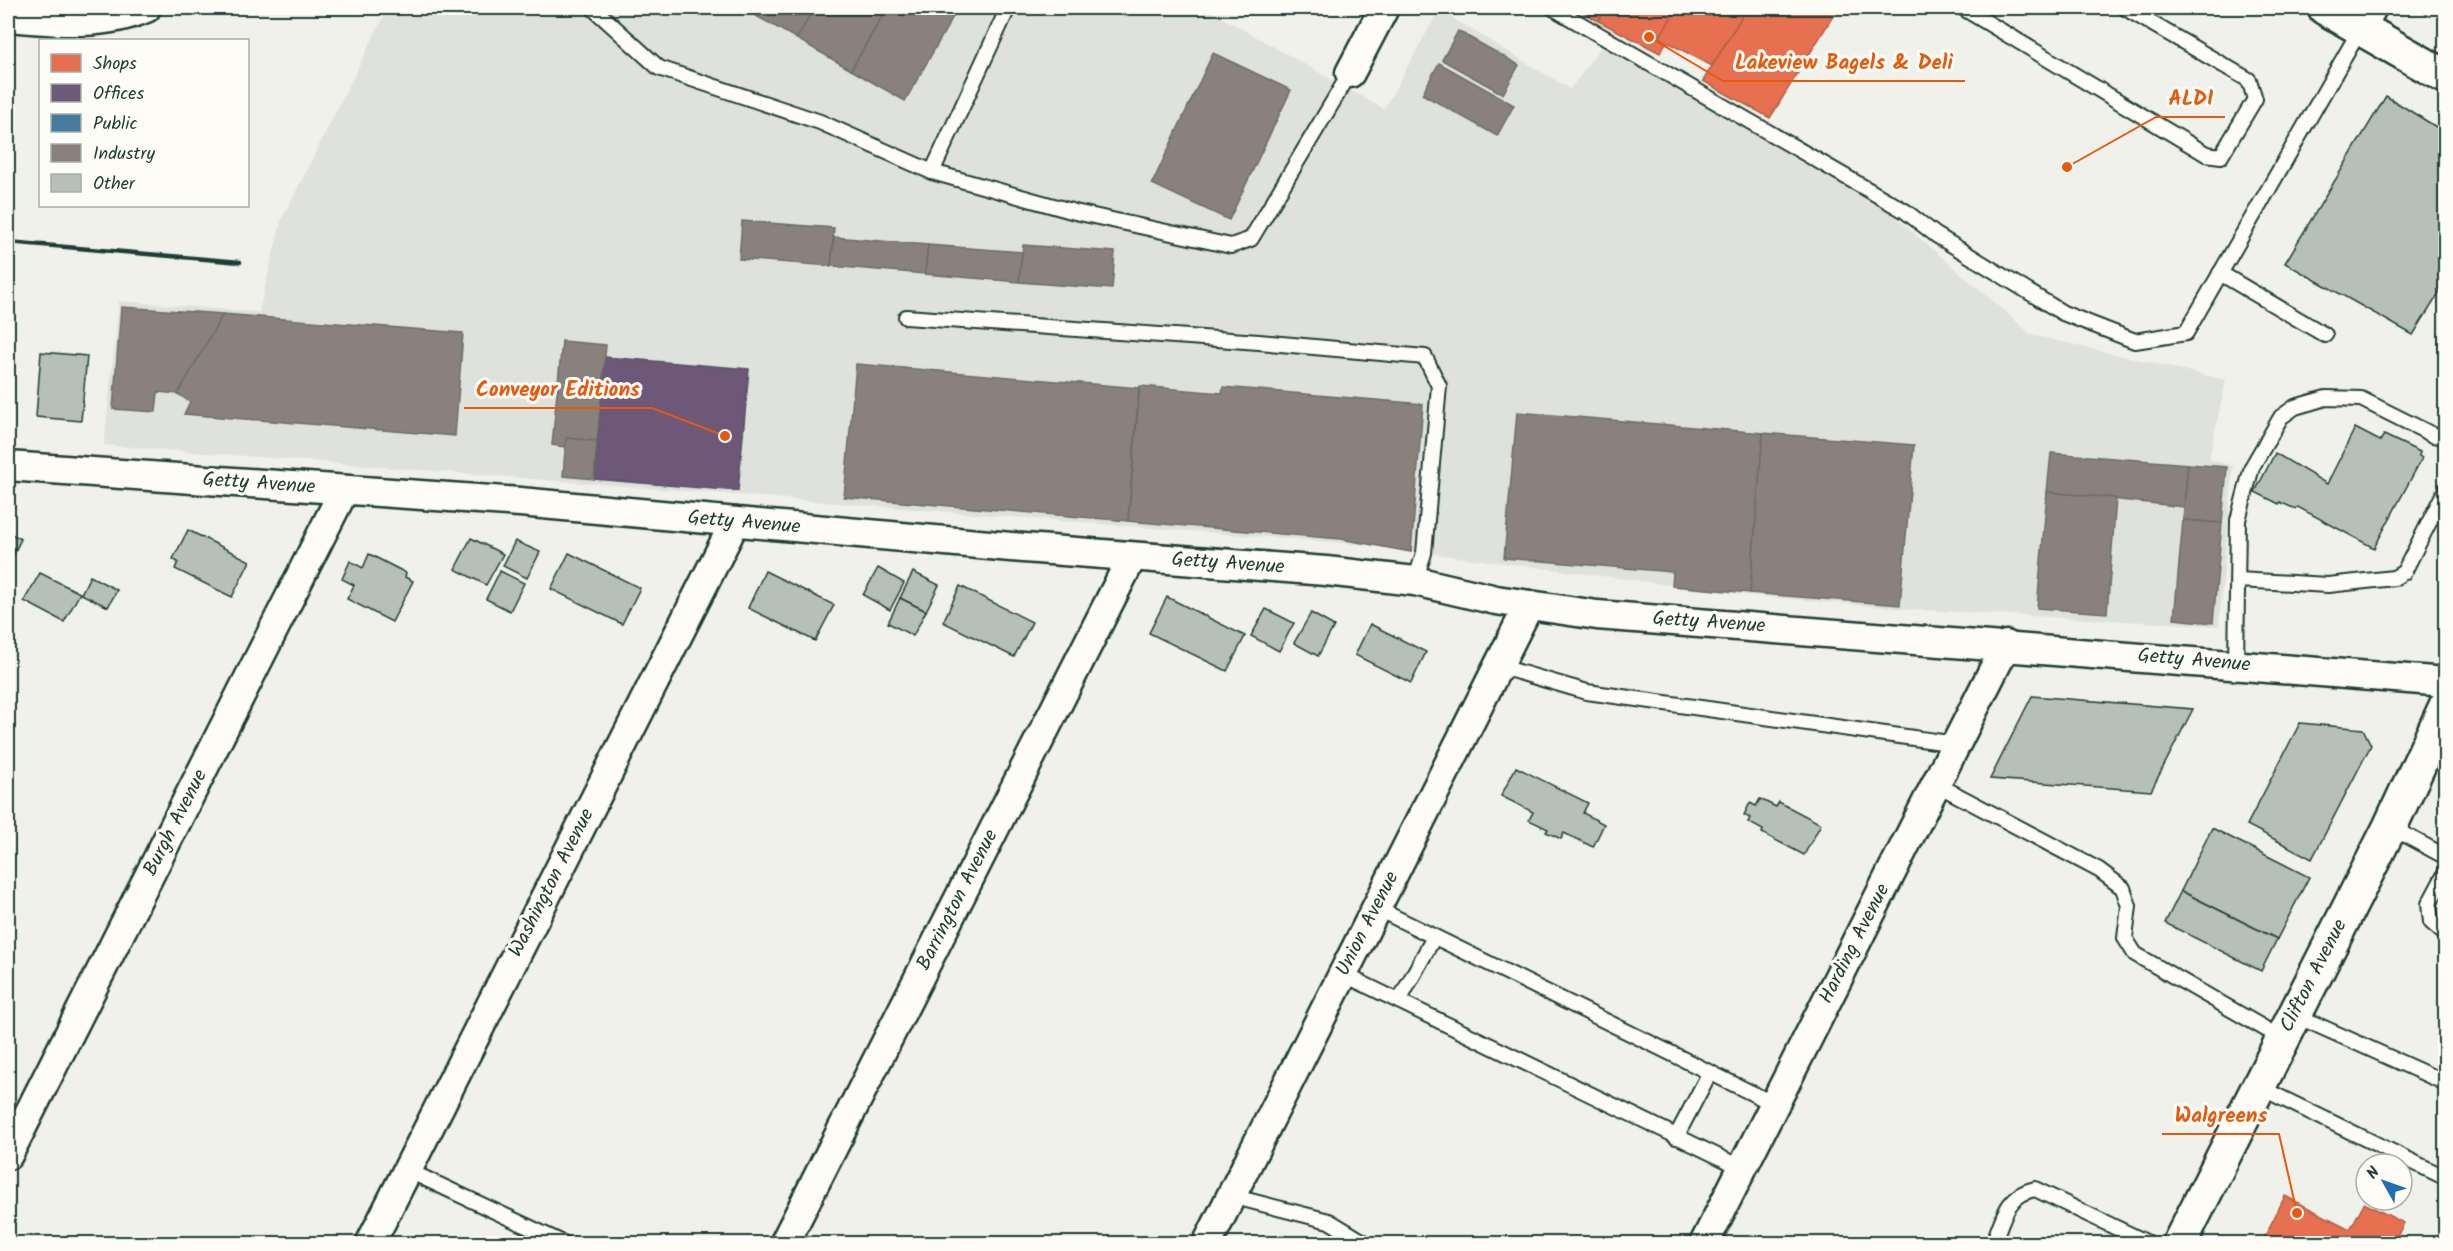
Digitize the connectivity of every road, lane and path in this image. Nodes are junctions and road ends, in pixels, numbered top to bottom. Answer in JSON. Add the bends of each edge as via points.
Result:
{"nodes":[{"id":1,"x":146,"y":8,"type":"edge"},
{"id":2,"x":593,"y":8,"type":"edge"},
{"id":3,"x":1008,"y":8,"type":"edge"},
{"id":4,"x":1384,"y":8,"type":"edge"},
{"id":5,"x":1553,"y":8,"type":"edge"},
{"id":6,"x":1963,"y":8,"type":"edge"},
{"id":7,"x":2125,"y":8,"type":"edge"},
{"id":8,"x":2325,"y":8,"type":"edge"},
{"id":9,"x":8,"y":17,"type":"edge"},
{"id":10,"x":2366,"y":18,"type":"edge"},
{"id":11,"x":1350,"y":73,"type":"joint"},
{"id":12,"x":2445,"y":77,"type":"edge"},
{"id":13,"x":932,"y":172,"type":"junction"},
{"id":14,"x":2220,"y":273,"type":"junction"},
{"id":15,"x":906,"y":317,"type":"dead end"},
{"id":16,"x":2325,"y":335,"type":"dead end"},
{"id":17,"x":2445,"y":437,"type":"edge"},
{"id":18,"x":8,"y":466,"type":"edge"},
{"id":19,"x":2445,"y":489,"type":"edge"},
{"id":20,"x":344,"y":490,"type":"junction"},
{"id":21,"x":735,"y":522,"type":"junction"},
{"id":22,"x":1132,"y":556,"type":"junction"},
{"id":23,"x":2238,"y":580,"type":"junction"},
{"id":24,"x":1415,"y":581,"type":"junction"},
{"id":25,"x":1529,"y":605,"type":"junction"},
{"id":26,"x":2006,"y":645,"type":"junction"},
{"id":27,"x":2236,"y":665,"type":"junction"},
{"id":28,"x":1498,"y":666,"type":"junction"},
{"id":29,"x":2445,"y":682,"type":"edge"},
{"id":30,"x":2445,"y":706,"type":"edge"},
{"id":31,"x":1956,"y":744,"type":"junction"},
{"id":32,"x":1936,"y":784,"type":"junction"},
{"id":33,"x":2390,"y":827,"type":"junction"},
{"id":34,"x":2445,"y":857,"type":"edge"},
{"id":35,"x":2445,"y":872,"type":"edge"},
{"id":36,"x":1376,"y":908,"type":"junction"},
{"id":37,"x":2445,"y":935,"type":"edge"},
{"id":38,"x":1434,"y":937,"type":"junction"},
{"id":39,"x":1343,"y":974,"type":"junction"},
{"id":40,"x":1399,"y":1002,"type":"junction"},
{"id":41,"x":2289,"y":1027,"type":"junction"},
{"id":42,"x":1710,"y":1072,"type":"junction"},
{"id":43,"x":2445,"y":1083,"type":"edge"},
{"id":44,"x":2259,"y":1087,"type":"junction"},
{"id":45,"x":1774,"y":1104,"type":"junction"},
{"id":46,"x":1676,"y":1137,"type":"junction"},
{"id":47,"x":8,"y":1155,"type":"edge"},
{"id":48,"x":1742,"y":1168,"type":"junction"},
{"id":49,"x":407,"y":1170,"type":"junction"},
{"id":50,"x":2445,"y":1178,"type":"edge"},
{"id":51,"x":1231,"y":1196,"type":"junction"},
{"id":52,"x":370,"y":1244,"type":"edge"},
{"id":53,"x":564,"y":1244,"type":"edge"},
{"id":54,"x":784,"y":1244,"type":"edge"},
{"id":55,"x":1207,"y":1244,"type":"edge"},
{"id":56,"x":1367,"y":1244,"type":"edge"},
{"id":57,"x":1704,"y":1244,"type":"edge"},
{"id":58,"x":1993,"y":1244,"type":"edge"},
{"id":59,"x":2150,"y":1244,"type":"edge"},
{"id":60,"x":2179,"y":1244,"type":"edge"}],
"edges":[{"from":1,"to":9,"type":"street","via":[[90,21]]},
{"from":2,"to":13,"type":"lane","via":[[659,68],[820,122]]},
{"from":3,"to":13,"type":"lane"},
{"from":4,"to":11,"type":"street"},
{"from":5,"to":14,"type":"lane","via":[[1905,211],[1936,236],[2063,313],[2134,340],[2186,333]]},
{"from":6,"to":7,"type":"lane","via":[[2206,154],[2220,156],[2255,99],[2249,80]]},
{"from":8,"to":10,"type":"main road"},
{"from":10,"to":12,"type":"main road"},
{"from":10,"to":14,"type":"lane"},
{"from":11,"to":13,"type":"lane","via":[[1251,239],[1231,246],[1075,212]]},
{"from":14,"to":16,"type":"lane"},
{"from":15,"to":24,"type":"lane","via":[[1425,357],[1439,386],[1424,553]]},
{"from":17,"to":23,"type":"lane","via":[[2433,435],[2361,399],[2325,398],[2295,407],[2281,417],[2252,467],[2238,520]]},
{"from":18,"to":20,"type":"street","name":"Getty Avenue"},
{"from":19,"to":23,"type":"lane","via":[[2404,572],[2394,578],[2328,585]]},
{"from":20,"to":21,"type":"street","name":"Getty Avenue"},
{"from":20,"to":47,"type":"street","name":"Burgh Avenue"},
{"from":21,"to":22,"type":"street","name":"Getty Avenue"},
{"from":21,"to":49,"type":"street","name":"Washington Avenue"},
{"from":22,"to":24,"type":"street","name":"Getty Avenue"},
{"from":22,"to":54,"type":"street","name":"Barrington Avenue"},
{"from":23,"to":27,"type":"lane"},
{"from":24,"to":25,"type":"street","name":"Getty Avenue"},
{"from":25,"to":26,"type":"street","name":"Getty Avenue","via":[[1598,615]]},
{"from":25,"to":28,"type":"street","name":"Union Avenue"},
{"from":26,"to":27,"type":"street","name":"Getty Avenue"},
{"from":26,"to":31,"type":"street","name":"Harding Avenue"},
{"from":27,"to":29,"type":"street","name":"Getty Avenue"},
{"from":28,"to":31,"type":"lane","via":[[1587,692]]},
{"from":28,"to":36,"type":"street","name":"Union Avenue"},
{"from":30,"to":33,"type":"main road","name":"Clifton Avenue"},
{"from":31,"to":32,"type":"street","name":"Harding Avenue"},
{"from":32,"to":41,"type":"lane","via":[[2099,870],[2123,888],[2129,906],[2126,938],[2135,954]]},
{"from":32,"to":45,"type":"street","name":"Harding Avenue"},
{"from":33,"to":34,"type":"lane"},
{"from":33,"to":41,"type":"main road","name":"Clifton Avenue"},
{"from":35,"to":37,"type":"lane","via":[[2429,904],[2431,922]]},
{"from":36,"to":38,"type":"lane"},
{"from":36,"to":39,"type":"street","name":"Union Avenue"},
{"from":38,"to":40,"type":"lane"},
{"from":38,"to":42,"type":"lane"},
{"from":39,"to":40,"type":"lane"},
{"from":39,"to":51,"type":"street","name":"Union Avenue"},
{"from":40,"to":46,"type":"lane"},
{"from":41,"to":43,"type":"lane"},
{"from":41,"to":44,"type":"main road","name":"Clifton Avenue"},
{"from":42,"to":45,"type":"lane"},
{"from":42,"to":46,"type":"lane"},
{"from":44,"to":50,"type":"lane"},
{"from":44,"to":60,"type":"main road","name":"Clifton Avenue"},
{"from":45,"to":48,"type":"street","name":"Harding Avenue"},
{"from":46,"to":48,"type":"lane"},
{"from":48,"to":57,"type":"street","name":"Harding Avenue"},
{"from":49,"to":52,"type":"street","name":"Washington Avenue"},
{"from":49,"to":53,"type":"lane"},
{"from":51,"to":55,"type":"street","name":"Union Avenue"},
{"from":51,"to":56,"type":"lane","via":[[1329,1221]]},
{"from":58,"to":59,"type":"lane","via":[[2011,1201],[2021,1192],[2035,1189]]}]}
